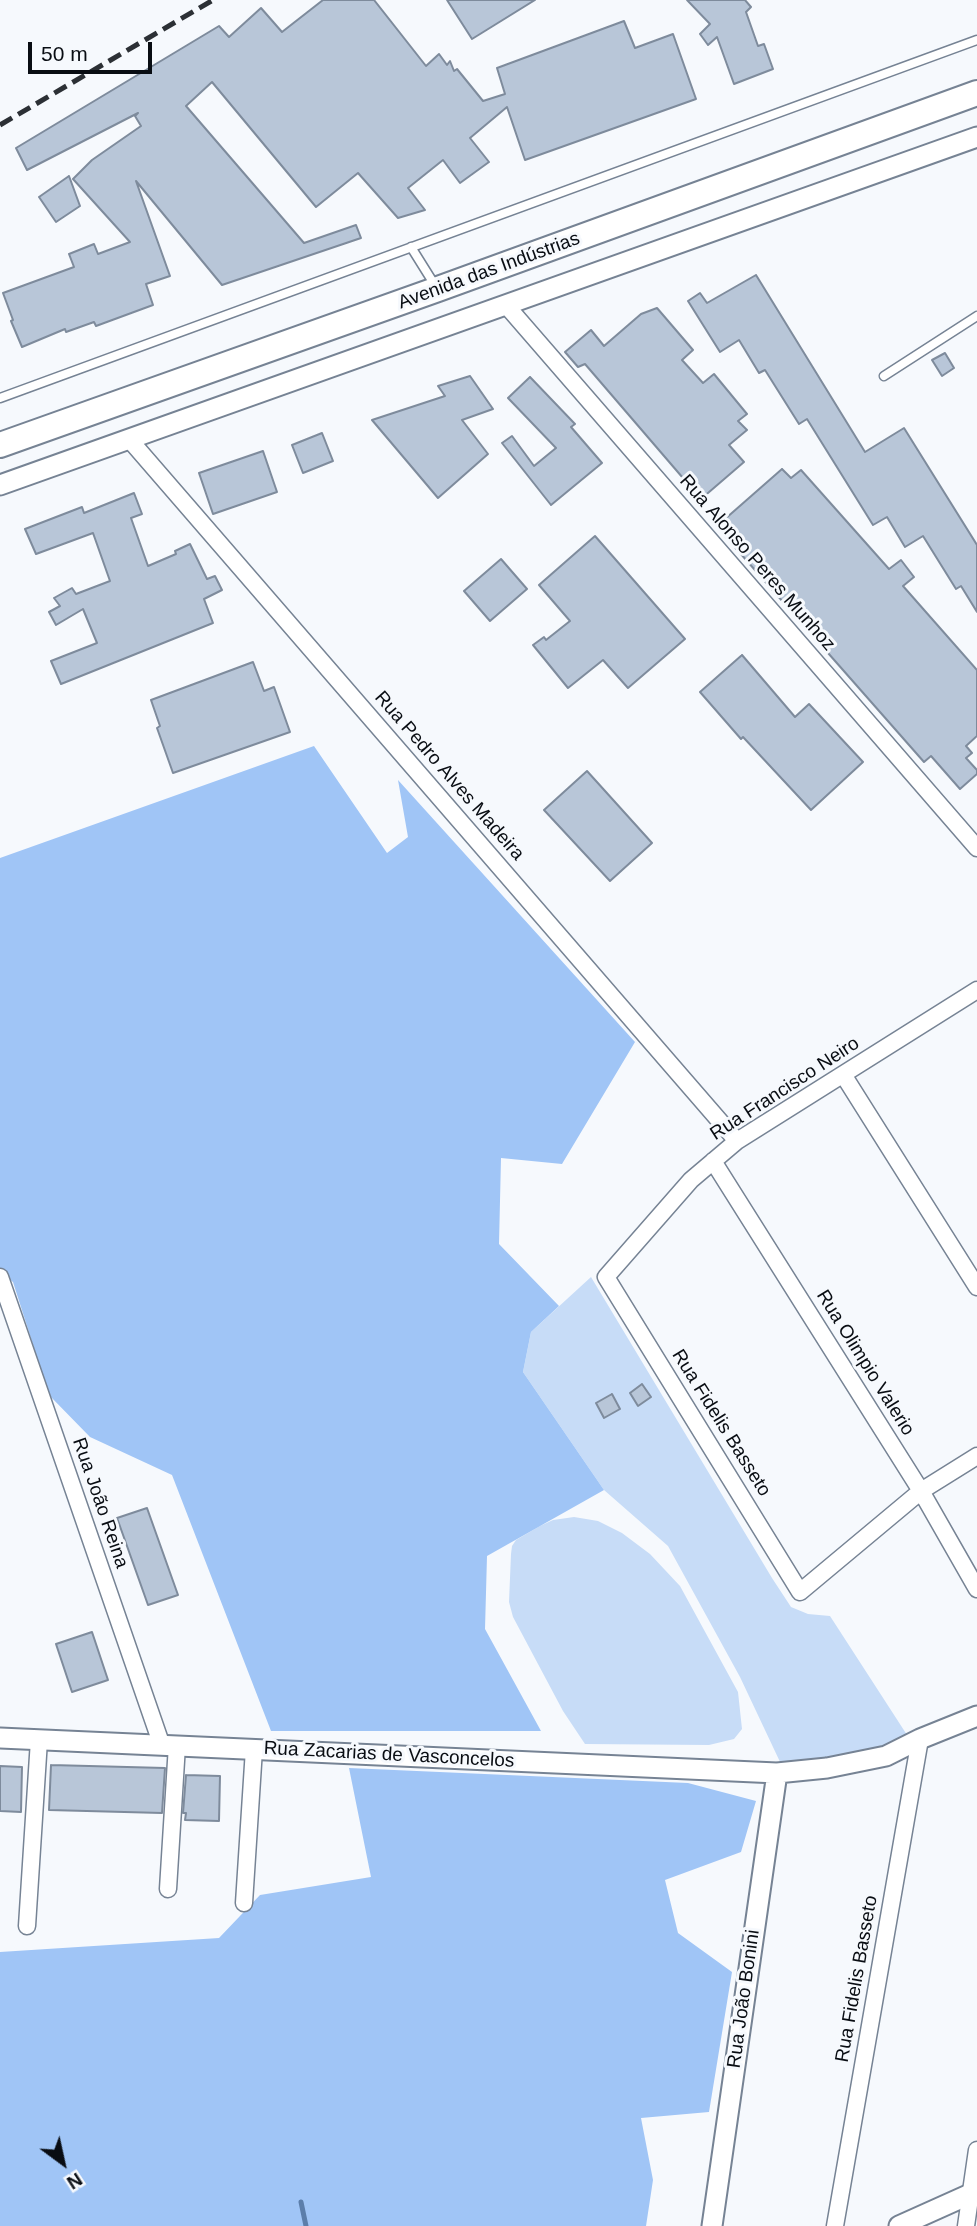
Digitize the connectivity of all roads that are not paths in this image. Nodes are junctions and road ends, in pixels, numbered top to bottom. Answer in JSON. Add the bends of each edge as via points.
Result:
{"nodes":[{"id":1,"x":977,"y":40,"type":"edge"},
{"id":2,"x":977,"y":93,"type":"edge"},
{"id":3,"x":977,"y":137,"type":"edge"},
{"id":4,"x":411,"y":247,"type":"junction"},
{"id":5,"x":438,"y":289,"type":"junction"},
{"id":6,"x":506,"y":305,"type":"junction"},
{"id":7,"x":977,"y":316,"type":"edge"},
{"id":8,"x":884,"y":376,"type":"dead end"},
{"id":9,"x":0,"y":398,"type":"edge"},
{"id":10,"x":129,"y":439,"type":"junction"},
{"id":11,"x":0,"y":445,"type":"edge"},
{"id":12,"x":0,"y":485,"type":"edge"},
{"id":13,"x":977,"y":848,"type":"edge"},
{"id":14,"x":977,"y":990,"type":"edge"},
{"id":15,"x":844,"y":1076,"type":"junction"},
{"id":16,"x":737,"y":1142,"type":"junction"},
{"id":17,"x":713,"y":1161,"type":"junction"},
{"id":18,"x":0,"y":1277,"type":"edge"},
{"id":19,"x":606,"y":1277,"type":"joint"},
{"id":20,"x":977,"y":1287,"type":"edge"},
{"id":21,"x":977,"y":1456,"type":"edge"},
{"id":22,"x":921,"y":1491,"type":"junction"},
{"id":23,"x":977,"y":1589,"type":"edge"},
{"id":24,"x":977,"y":1716,"type":"edge"},
{"id":25,"x":0,"y":1738,"type":"edge"},
{"id":26,"x":38,"y":1740,"type":"junction"},
{"id":27,"x":920,"y":1740,"type":"junction"},
{"id":28,"x":169,"y":1744,"type":"junction"},
{"id":29,"x":254,"y":1749,"type":"junction"},
{"id":30,"x":777,"y":1773,"type":"junction"},
{"id":31,"x":168,"y":1889,"type":"dead end"},
{"id":32,"x":244,"y":1903,"type":"dead end"},
{"id":33,"x":27,"y":1926,"type":"dead end"},
{"id":34,"x":977,"y":2150,"type":"edge"},
{"id":35,"x":973,"y":2193,"type":"edge"},
{"id":36,"x":712,"y":2226,"type":"edge"},
{"id":37,"x":835,"y":2226,"type":"edge"},
{"id":38,"x":899,"y":2226,"type":"edge"},
{"id":39,"x":966,"y":2226,"type":"edge"}],
"edges":[{"from":1,"to":4,"type":"lane"},
{"from":2,"to":5,"type":"main road","name":"Avenida das Indústrias"},
{"from":3,"to":6,"type":"street","name":"Avenida das Indústrias"},
{"from":4,"to":5,"type":"lane"},
{"from":4,"to":9,"type":"lane"},
{"from":5,"to":11,"type":"main road","name":"Avenida das Indústrias"},
{"from":6,"to":10,"type":"street","name":"Avenida das Indústrias"},
{"from":6,"to":13,"type":"street","name":"Rua Alonso Peres Munhoz"},
{"from":7,"to":8,"type":"lane"},
{"from":10,"to":12,"type":"street","name":"Avenida das Indústrias"},
{"from":10,"to":16,"type":"street","name":"Rua Pedro Alves Madeira"},
{"from":14,"to":15,"type":"street","name":"Rua Francisco Neiro"},
{"from":15,"to":16,"type":"street","name":"Rua Francisco Neiro"},
{"from":15,"to":20,"type":"street"},
{"from":16,"to":17,"type":"street","name":"Rua Francisco Neiro"},
{"from":17,"to":19,"type":"street","name":"Rua Francisco Neiro"},
{"from":17,"to":22,"type":"street","name":"Rua Olimpio Valerio"},
{"from":18,"to":28,"type":"street","name":"Rua João Reina"},
{"from":19,"to":22,"type":"street","name":"Rua Fidelis Basseto","via":[[800,1592]]},
{"from":21,"to":22,"type":"street"},
{"from":22,"to":23,"type":"street","name":"Rua Olimpio Valerio"},
{"from":24,"to":27,"type":"street","name":"Rua Zacarias de Vasconcelos"},
{"from":25,"to":26,"type":"street","name":"Rua Zacarias de Vasconcelos"},
{"from":26,"to":28,"type":"street","name":"Rua Zacarias de Vasconcelos"},
{"from":26,"to":33,"type":"street"},
{"from":27,"to":30,"type":"street","name":"Rua Zacarias de Vasconcelos","via":[[887,1756]]},
{"from":27,"to":37,"type":"street","name":"Rua Fidelis Basseto"},
{"from":28,"to":29,"type":"street","name":"Rua Zacarias de Vasconcelos"},
{"from":28,"to":31,"type":"street"},
{"from":29,"to":30,"type":"street","name":"Rua Zacarias de Vasconcelos"},
{"from":29,"to":32,"type":"street"},
{"from":30,"to":36,"type":"street","name":"Rua João Bonini"},
{"from":34,"to":35,"type":"street"},
{"from":35,"to":38,"type":"street"},
{"from":35,"to":39,"type":"street"}]}
